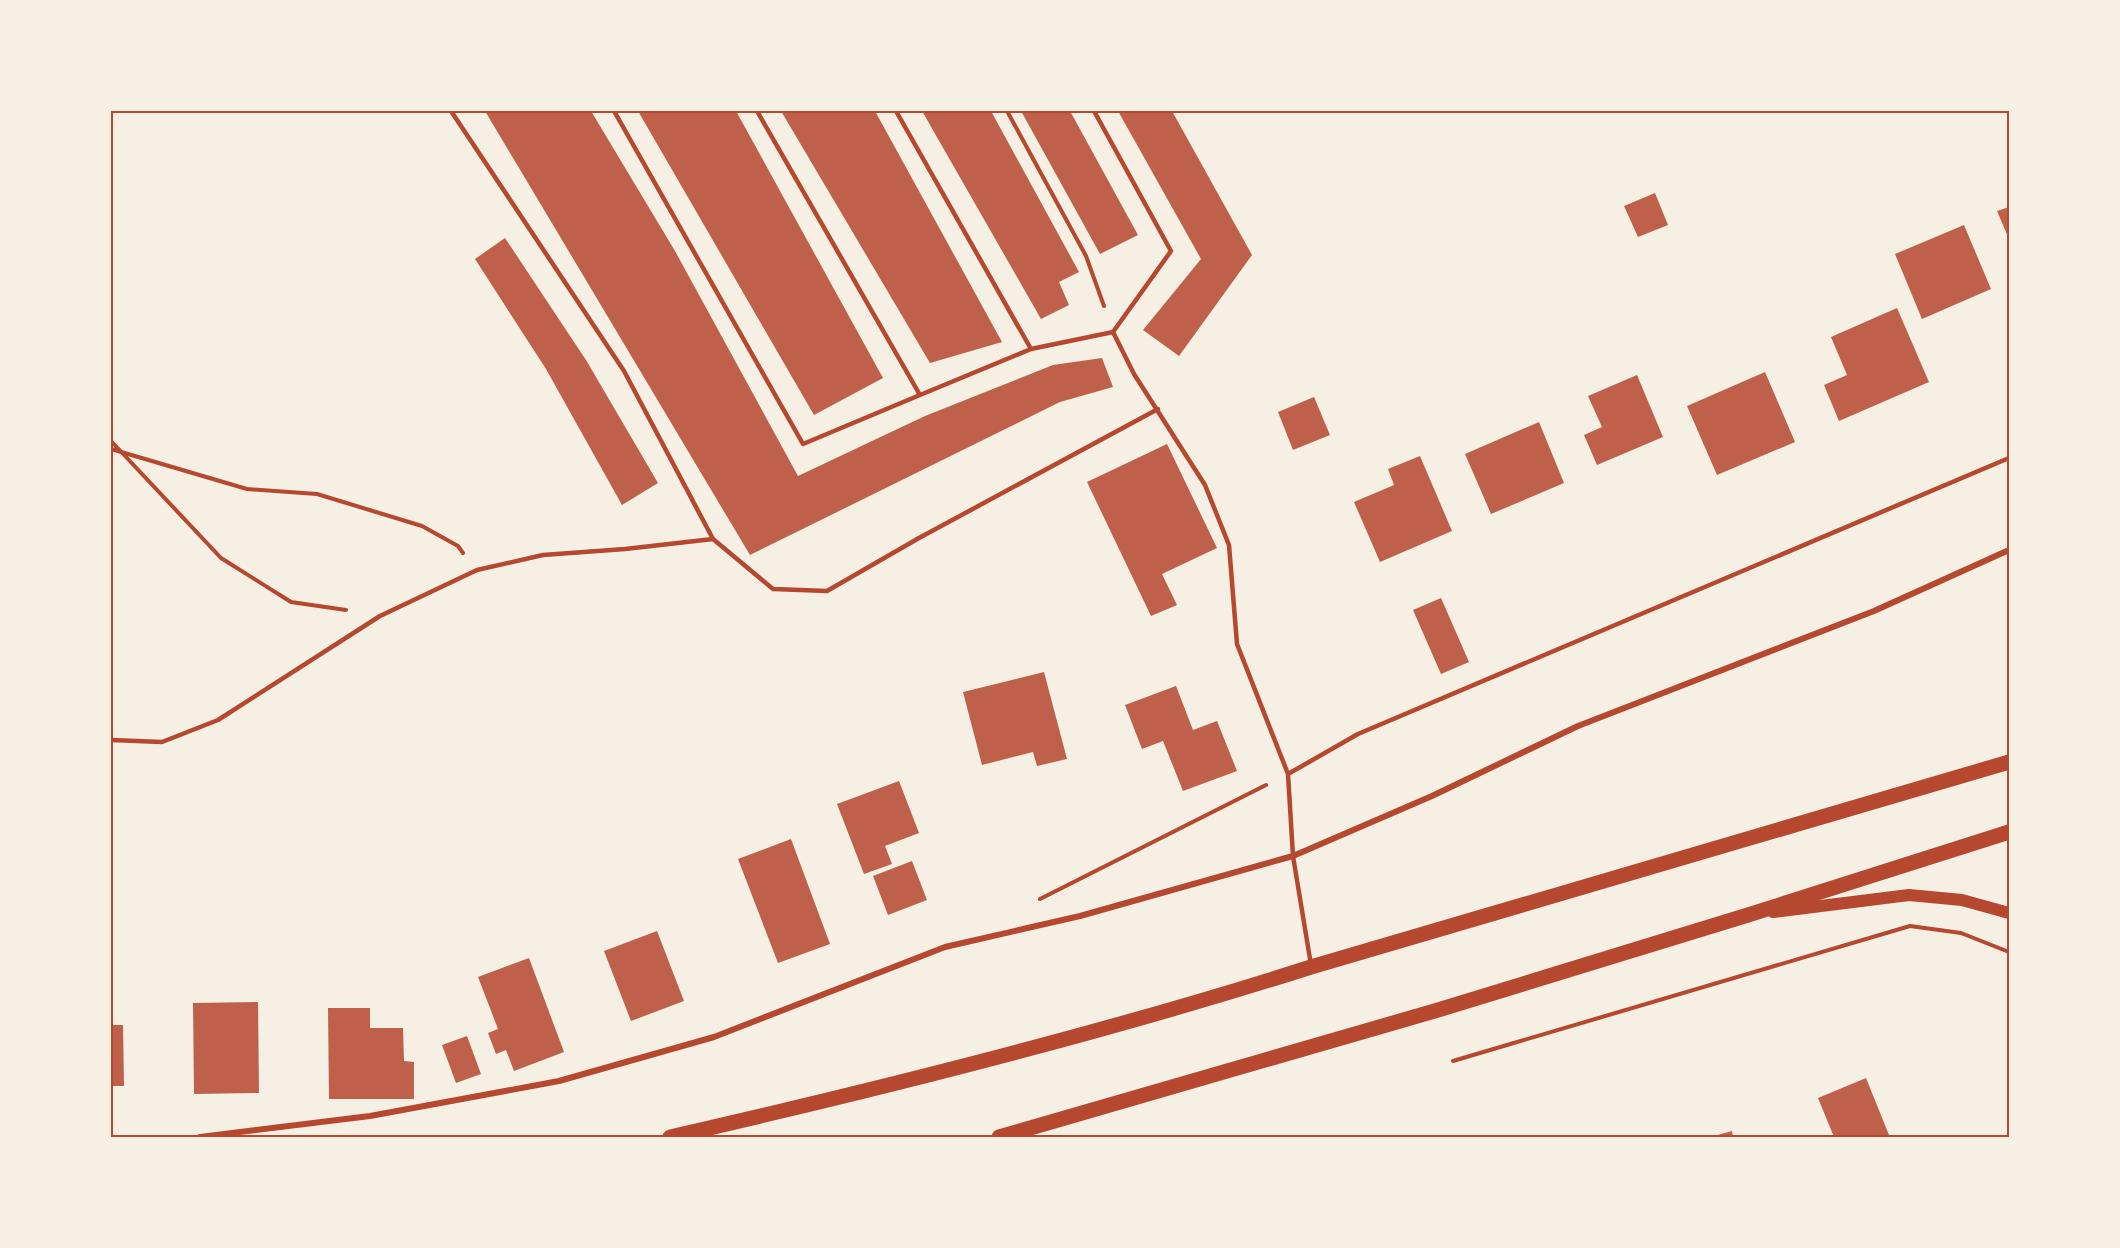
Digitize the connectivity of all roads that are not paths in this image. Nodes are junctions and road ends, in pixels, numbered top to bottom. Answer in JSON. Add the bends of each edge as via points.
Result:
{"nodes":[{"id":1,"x":451,"y":111,"type":"edge"},
{"id":2,"x":614,"y":111,"type":"edge"},
{"id":3,"x":757,"y":111,"type":"edge"},
{"id":4,"x":896,"y":111,"type":"edge"},
{"id":5,"x":1094,"y":111,"type":"edge"},
{"id":6,"x":1113,"y":332,"type":"junction"},
{"id":7,"x":1031,"y":348,"type":"junction"},
{"id":8,"x":920,"y":395,"type":"junction"},
{"id":9,"x":1158,"y":409,"type":"junction"},
{"id":10,"x":2009,"y":458,"type":"edge"},
{"id":11,"x":713,"y":539,"type":"junction"},
{"id":12,"x":2009,"y":550,"type":"edge"},
{"id":13,"x":111,"y":740,"type":"edge"},
{"id":14,"x":2009,"y":762,"type":"edge"},
{"id":15,"x":1288,"y":774,"type":"junction"},
{"id":16,"x":2009,"y":832,"type":"edge"},
{"id":17,"x":1293,"y":856,"type":"junction"},
{"id":18,"x":2009,"y":914,"type":"edge"},
{"id":19,"x":1748,"y":915,"type":"junction"},
{"id":20,"x":1311,"y":967,"type":"junction"},
{"id":21,"x":200,"y":1137,"type":"edge"},
{"id":22,"x":670,"y":1137,"type":"edge"},
{"id":23,"x":999,"y":1137,"type":"edge"}],
"edges":[{"from":1,"to":11,"type":"lane","via":[[624,371]]},
{"from":2,"to":8,"type":"lane","via":[[803,444]]},
{"from":3,"to":8,"type":"lane"},
{"from":4,"to":7,"type":"lane"},
{"from":5,"to":6,"type":"lane","via":[[1171,251]]},
{"from":6,"to":7,"type":"lane"},
{"from":6,"to":9,"type":"lane","via":[[1134,374]]},
{"from":7,"to":8,"type":"lane"},
{"from":9,"to":11,"type":"lane","via":[[827,591],[773,589]]},
{"from":9,"to":15,"type":"lane","via":[[1205,485],[1229,545],[1237,644]]},
{"from":10,"to":15,"type":"lane","via":[[1358,734]]},
{"from":11,"to":13,"type":"lane","via":[[543,555],[477,570],[380,616],[218,720],[162,742]]},
{"from":12,"to":17,"type":"street","via":[[1874,611],[1578,726],[1432,796]]},
{"from":14,"to":20,"type":"main road"},
{"from":15,"to":17,"type":"lane"},
{"from":16,"to":19,"type":"main road"},
{"from":17,"to":20,"type":"lane"},
{"from":17,"to":21,"type":"street","via":[[1080,916],[945,947],[714,1037],[559,1081],[370,1116]]},
{"from":18,"to":19,"type":"main road","via":[[1962,900],[1909,895]]},
{"from":19,"to":23,"type":"main road"},
{"from":20,"to":22,"type":"main road","via":[[1206,1001],[988,1059]]}]}
